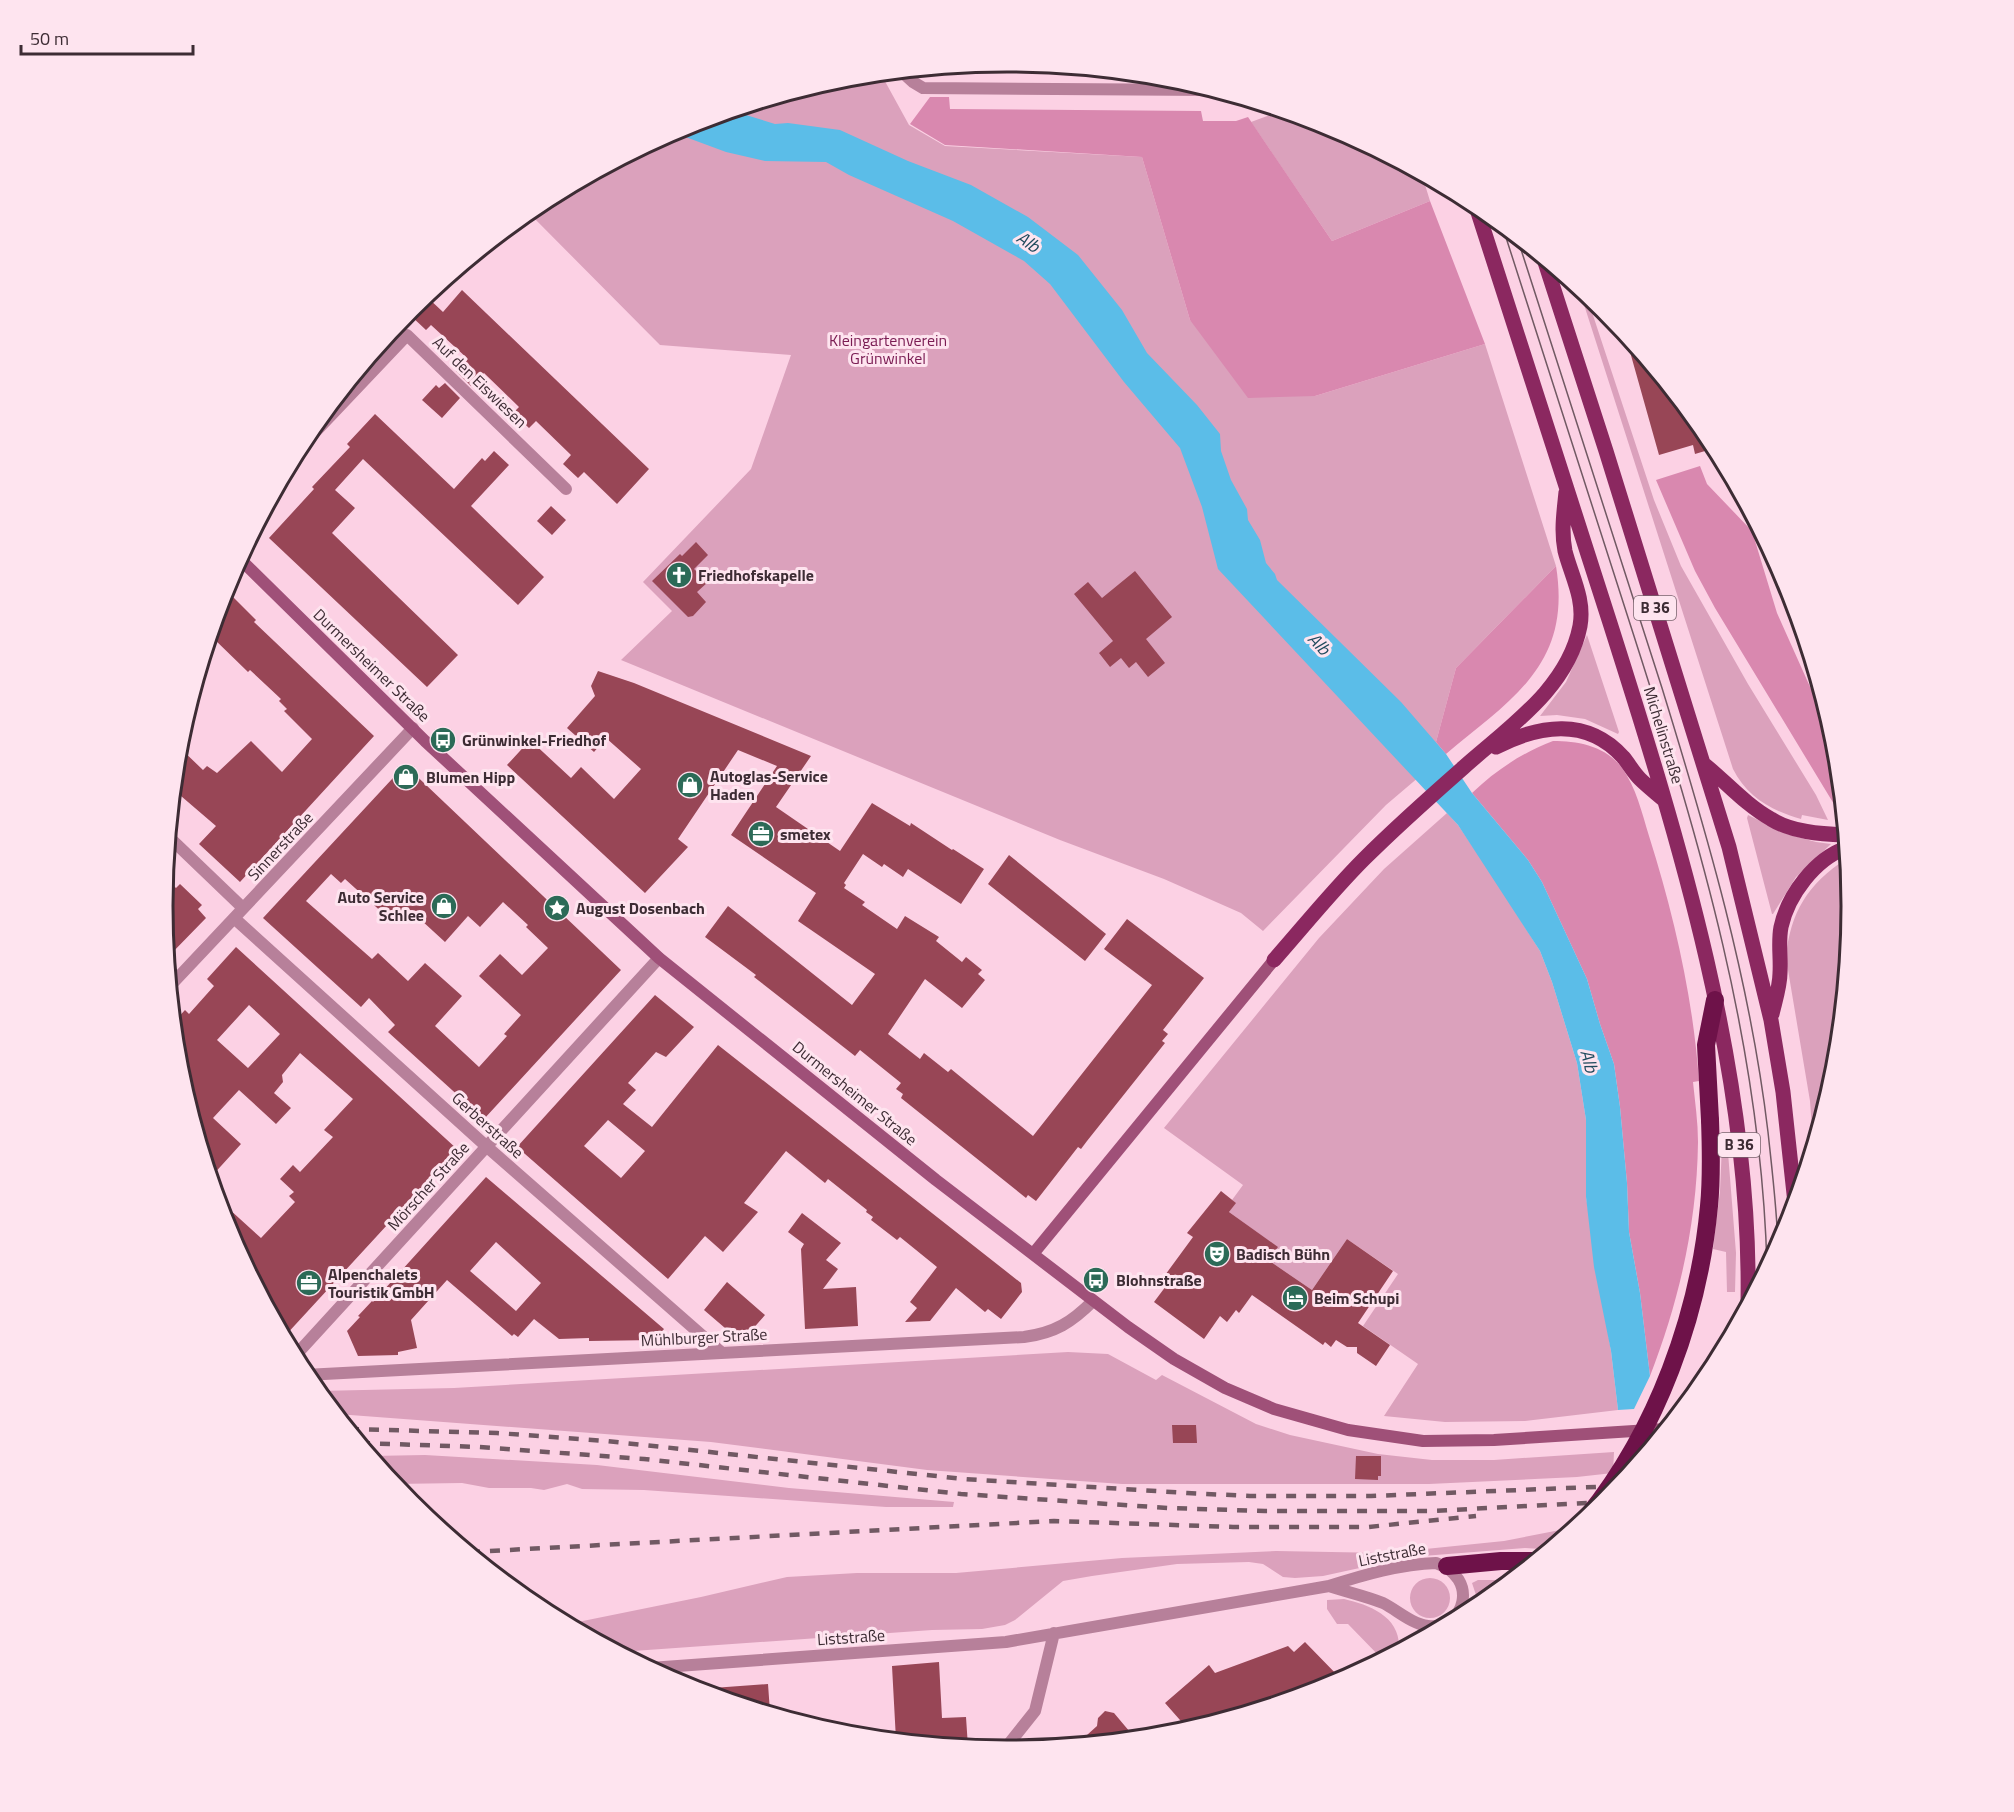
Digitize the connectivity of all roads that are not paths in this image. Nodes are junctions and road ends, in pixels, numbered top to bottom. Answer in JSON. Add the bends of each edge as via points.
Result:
{"nodes":[{"id":1,"x":910,"y":78,"type":"edge"},
{"id":2,"x":1178,"y":90,"type":"edge"},
{"id":3,"x":1480,"y":220,"type":"edge"},
{"id":4,"x":1548,"y":271,"type":"edge"},
{"id":5,"x":339,"y":407,"type":"edge"},
{"id":6,"x":566,"y":489,"type":"dead end"},
{"id":7,"x":1567,"y":489,"type":"junction"},
{"id":8,"x":246,"y":565,"type":"edge"},
{"id":9,"x":413,"y":728,"type":"junction"},
{"id":10,"x":1475,"y":758,"type":"junction"},
{"id":11,"x":1704,"y":765,"type":"junction"},
{"id":12,"x":1665,"y":800,"type":"junction"},
{"id":13,"x":1838,"y":835,"type":"edge"},
{"id":14,"x":176,"y":843,"type":"edge"},
{"id":15,"x":1839,"y":851,"type":"edge"},
{"id":16,"x":243,"y":908,"type":"junction"},
{"id":17,"x":234,"y":918,"type":"junction"},
{"id":18,"x":659,"y":958,"type":"junction"},
{"id":19,"x":1274,"y":960,"type":"joint"},
{"id":20,"x":177,"y":979,"type":"edge"},
{"id":21,"x":1715,"y":1000,"type":"junction"},
{"id":22,"x":1771,"y":1020,"type":"junction"},
{"id":23,"x":486,"y":1146,"type":"junction"},
{"id":24,"x":1793,"y":1185,"type":"edge"},
{"id":25,"x":1033,"y":1254,"type":"junction"},
{"id":26,"x":1748,"y":1288,"type":"edge"},
{"id":27,"x":1093,"y":1301,"type":"junction"},
{"id":28,"x":301,"y":1349,"type":"edge"},
{"id":29,"x":722,"y":1353,"type":"junction"},
{"id":30,"x":318,"y":1374,"type":"edge"},
{"id":31,"x":1655,"y":1431,"type":"edge"},
{"id":32,"x":1616,"y":1475,"type":"edge"},
{"id":33,"x":1523,"y":1561,"type":"edge"},
{"id":34,"x":1447,"y":1566,"type":"junction"},
{"id":35,"x":1329,"y":1586,"type":"junction"},
{"id":36,"x":1461,"y":1604,"type":"edge"},
{"id":37,"x":1429,"y":1625,"type":"edge"},
{"id":38,"x":1054,"y":1633,"type":"junction"},
{"id":39,"x":666,"y":1667,"type":"edge"},
{"id":40,"x":1012,"y":1740,"type":"edge"}],
"edges":[{"from":1,"to":2,"type":"street","via":[[923,88]]},
{"from":3,"to":7,"type":"main road","name":"Michelinstraße","number":"B 36"},
{"from":4,"to":11,"type":"main road","name":"Michelinstraße","number":"B 36"},
{"from":5,"to":6,"type":"street","name":"Auf den Eiswiesen","via":[[407,335]]},
{"from":7,"to":10,"type":"main road","via":[[1562,521],[1565,549],[1580,596],[1580,624],[1572,651],[1561,673],[1522,717]]},
{"from":7,"to":12,"type":"main road","name":"Michelinstraße","number":"B 36"},
{"from":8,"to":9,"type":"street","name":"Durmersheimer Straße"},
{"from":9,"to":16,"type":"street","name":"Sinnerstraße"},
{"from":9,"to":18,"type":"street","name":"Durmersheimer Straße"},
{"from":10,"to":12,"type":"main road","via":[[1530,733],[1558,728],[1583,732],[1614,749]]},
{"from":10,"to":19,"type":"main road","via":[[1364,859]]},
{"from":11,"to":13,"type":"main road","via":[[1772,820],[1798,829]]},
{"from":11,"to":22,"type":"main road","name":"Michelinstraße","number":"B 36","via":[[1729,848]]},
{"from":12,"to":21,"type":"main road","name":"Michelinstraße","number":"B 36"},
{"from":14,"to":16,"type":"street"},
{"from":15,"to":22,"type":"main road","via":[[1813,870],[1794,896],[1782,926],[1780,974]]},
{"from":16,"to":17,"type":"street","name":"Sinnerstraße"},
{"from":17,"to":20,"type":"street","name":"Sinnerstraße"},
{"from":17,"to":23,"type":"street","name":"Gerberstraße"},
{"from":18,"to":23,"type":"street","name":"Mörscher Straße"},
{"from":18,"to":25,"type":"street","name":"Durmersheimer Straße"},
{"from":19,"to":25,"type":"street"},
{"from":21,"to":26,"type":"main road","name":"Michelinstraße","number":"B 36","via":[[1740,1148]]},
{"from":21,"to":32,"type":"highway","bridge":true,"via":[[1706,1045],[1709,1206],[1701,1266],[1687,1322],[1663,1387]]},
{"from":22,"to":24,"type":"main road","name":"Michelinstraße","number":"B 36"},
{"from":23,"to":28,"type":"street","name":"Mörscher Straße"},
{"from":23,"to":29,"type":"street","name":"Gerberstraße"},
{"from":25,"to":27,"type":"street","name":"Durmersheimer Straße"},
{"from":27,"to":29,"type":"street","name":"Mühlburger Straße","via":[[1076,1318],[1044,1334]]},
{"from":27,"to":31,"type":"street","name":"Durmersheimer Straße","via":[[1174,1359],[1225,1388],[1274,1409],[1348,1430],[1423,1441]]},
{"from":29,"to":30,"type":"street","name":"Mühlburger Straße"},
{"from":33,"to":34,"type":"highway"},
{"from":34,"to":35,"type":"street","name":"Liststraße","via":[[1416,1564]]},
{"from":34,"to":36,"type":"street","name":"Liststraße","via":[[1461,1582]]},
{"from":35,"to":37,"type":"street","name":"Liststraße","via":[[1381,1602],[1418,1623]]},
{"from":35,"to":38,"type":"street","name":"Liststraße"},
{"from":38,"to":39,"type":"street","name":"Liststraße","via":[[1006,1642]]},
{"from":38,"to":40,"type":"street","via":[[1035,1711]]}]}
